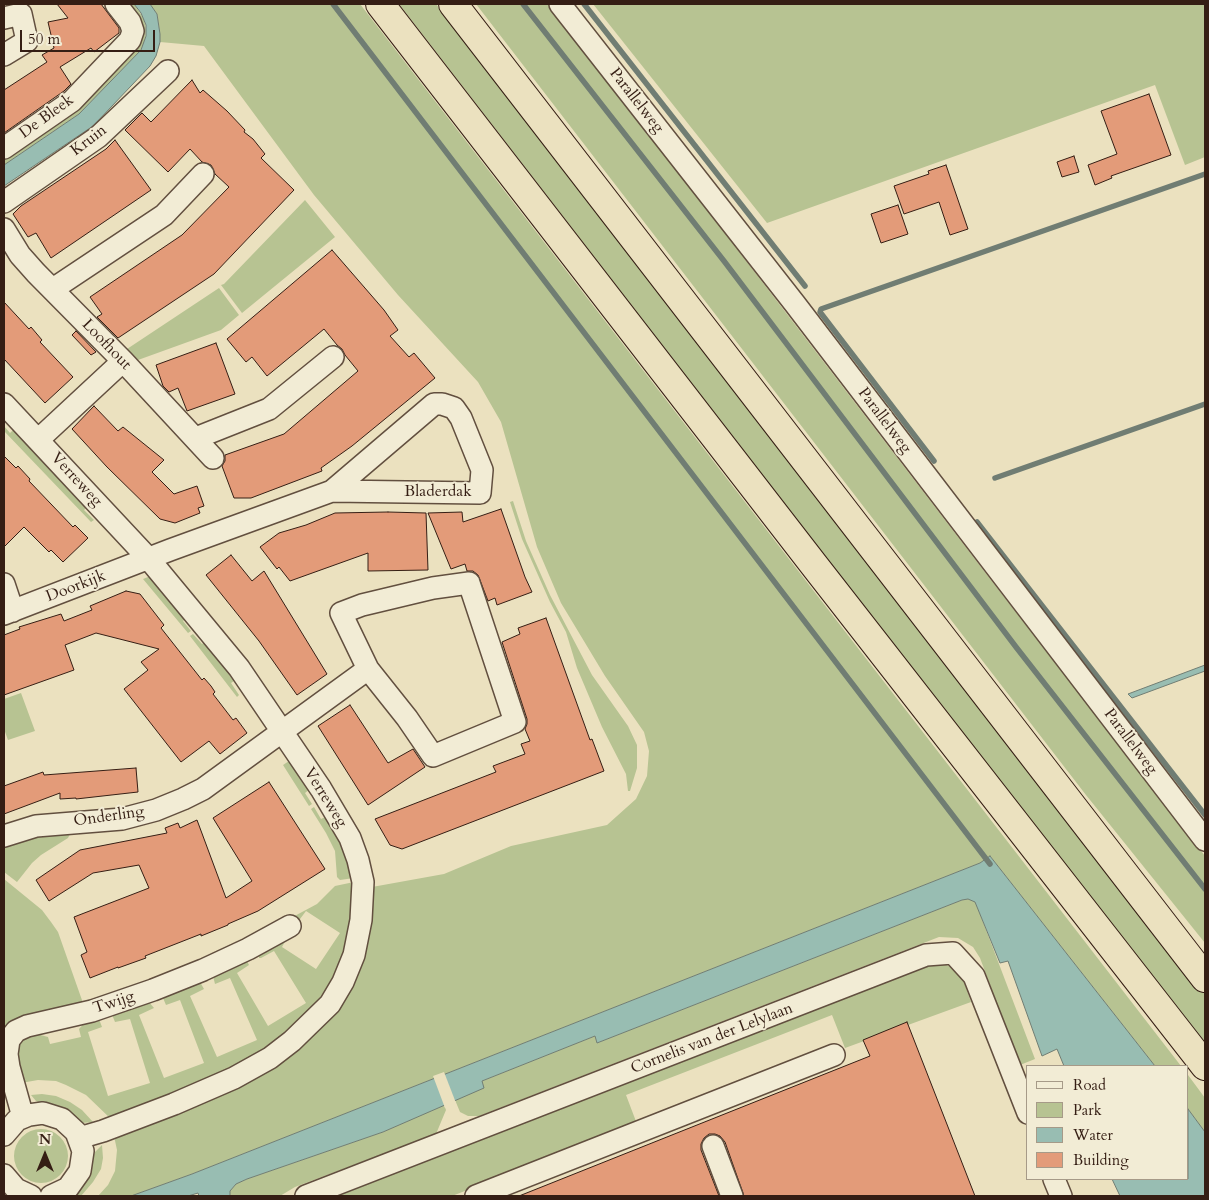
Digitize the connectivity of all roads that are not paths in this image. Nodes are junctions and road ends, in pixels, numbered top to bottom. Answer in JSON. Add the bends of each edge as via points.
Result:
{"nodes":[{"id":1,"x":116,"y":4,"type":"edge"},
{"id":2,"x":380,"y":4,"type":"edge"},
{"id":3,"x":453,"y":4,"type":"edge"},
{"id":4,"x":560,"y":4,"type":"edge"},
{"id":5,"x":4,"y":18,"type":"edge"},
{"id":6,"x":4,"y":56,"type":"edge"},
{"id":7,"x":168,"y":72,"type":"dead end"},
{"id":8,"x":4,"y":148,"type":"edge"},
{"id":9,"x":203,"y":174,"type":"dead end"},
{"id":10,"x":4,"y":202,"type":"edge"},
{"id":11,"x":4,"y":229,"type":"edge"},
{"id":12,"x":53,"y":289,"type":"junction"},
{"id":13,"x":333,"y":357,"type":"dead end"},
{"id":14,"x":123,"y":361,"type":"junction"},
{"id":15,"x":4,"y":404,"type":"edge"},
{"id":16,"x":196,"y":438,"type":"junction"},
{"id":17,"x":38,"y":440,"type":"junction"},
{"id":18,"x":214,"y":458,"type":"dead end"},
{"id":19,"x":332,"y":491,"type":"junction"},
{"id":20,"x":148,"y":558,"type":"junction"},
{"id":21,"x":4,"y":584,"type":"edge"},
{"id":22,"x":8,"y":613,"type":"edge"},
{"id":23,"x":368,"y":669,"type":"junction"},
{"id":24,"x":282,"y":731,"type":"junction"},
{"id":25,"x":4,"y":836,"type":"edge"},
{"id":26,"x":1205,"y":840,"type":"edge"},
{"id":27,"x":290,"y":926,"type":"dead end"},
{"id":28,"x":1205,"y":978,"type":"edge"},
{"id":29,"x":834,"y":1055,"type":"dead end"},
{"id":30,"x":1205,"y":1066,"type":"edge"},
{"id":31,"x":1026,"y":1107,"type":"edge"},
{"id":32,"x":23,"y":1117,"type":"junction"},
{"id":33,"x":4,"y":1135,"type":"edge"},
{"id":34,"x":80,"y":1138,"type":"junction"},
{"id":35,"x":713,"y":1146,"type":"dead end"},
{"id":36,"x":4,"y":1178,"type":"edge"},
{"id":37,"x":1054,"y":1180,"type":"edge"},
{"id":38,"x":31,"y":1196,"type":"edge"},
{"id":39,"x":55,"y":1196,"type":"edge"},
{"id":40,"x":306,"y":1196,"type":"edge"},
{"id":41,"x":476,"y":1196,"type":"edge"},
{"id":42,"x":732,"y":1196,"type":"edge"},
{"id":43,"x":1061,"y":1196,"type":"edge"}],
"edges":[{"from":1,"to":8,"type":"street","name":"De Bleek","via":[[130,22],[133,31],[130,40],[72,101]]},
{"from":2,"to":30,"type":"highway"},
{"from":3,"to":28,"type":"highway"},
{"from":4,"to":26,"type":"street","name":"Parallelweg","via":[[795,304]]},
{"from":5,"to":6,"type":"street","via":[[21,14],[27,40]]},
{"from":7,"to":10,"type":"street","name":"Kruin","via":[[98,137]]},
{"from":9,"to":12,"type":"street","via":[[164,215]]},
{"from":11,"to":12,"type":"street","name":"Loofhout","via":[[20,255]]},
{"from":12,"to":14,"type":"street","name":"Loofhout"},
{"from":13,"to":16,"type":"street","via":[[269,409]]},
{"from":14,"to":16,"type":"street","name":"Loofhout"},
{"from":14,"to":17,"type":"street"},
{"from":15,"to":17,"type":"street","name":"Verreweg"},
{"from":16,"to":18,"type":"street","name":"Loofhout"},
{"from":17,"to":20,"type":"street","name":"Verreweg"},
{"from":19,"to":19,"type":"street","name":"Bladerdak","via":[[434,404],[454,408],[482,470],[480,493]]},
{"from":19,"to":20,"type":"street","name":"Bladerdak"},
{"from":20,"to":22,"type":"street","name":"Doorkijk"},
{"from":20,"to":24,"type":"street","name":"Verreweg","via":[[239,668]]},
{"from":21,"to":22,"type":"street"},
{"from":23,"to":23,"type":"street","via":[[341,614],[362,605],[432,588],[469,583],[515,722],[433,756]]},
{"from":23,"to":24,"type":"street","name":"Onderling"},
{"from":24,"to":25,"type":"street","name":"Onderling","via":[[203,788],[156,810],[122,818],[36,826]]},
{"from":24,"to":34,"type":"street","name":"Verreweg","via":[[321,788],[350,838],[358,860],[363,882],[361,920],[354,955],[343,982],[330,1004],[270,1058],[174,1104]]},
{"from":27,"to":32,"type":"street","name":"Twijg","via":[[248,949],[153,990],[92,1011],[27,1026],[16,1032],[9,1040],[7,1054]]},
{"from":29,"to":41,"type":"street"},
{"from":31,"to":40,"type":"street","name":"Cornelis van der Lelylaan","via":[[974,976],[953,953],[926,956]]},
{"from":32,"to":33,"type":"street"},
{"from":32,"to":34,"type":"street","via":[[43,1113],[56,1116],[67,1122]]},
{"from":34,"to":39,"type":"street","via":[[83,1158],[80,1171],[68,1188]]},
{"from":35,"to":42,"type":"street"},
{"from":36,"to":38,"type":"street"},
{"from":37,"to":43,"type":"street"}]}
